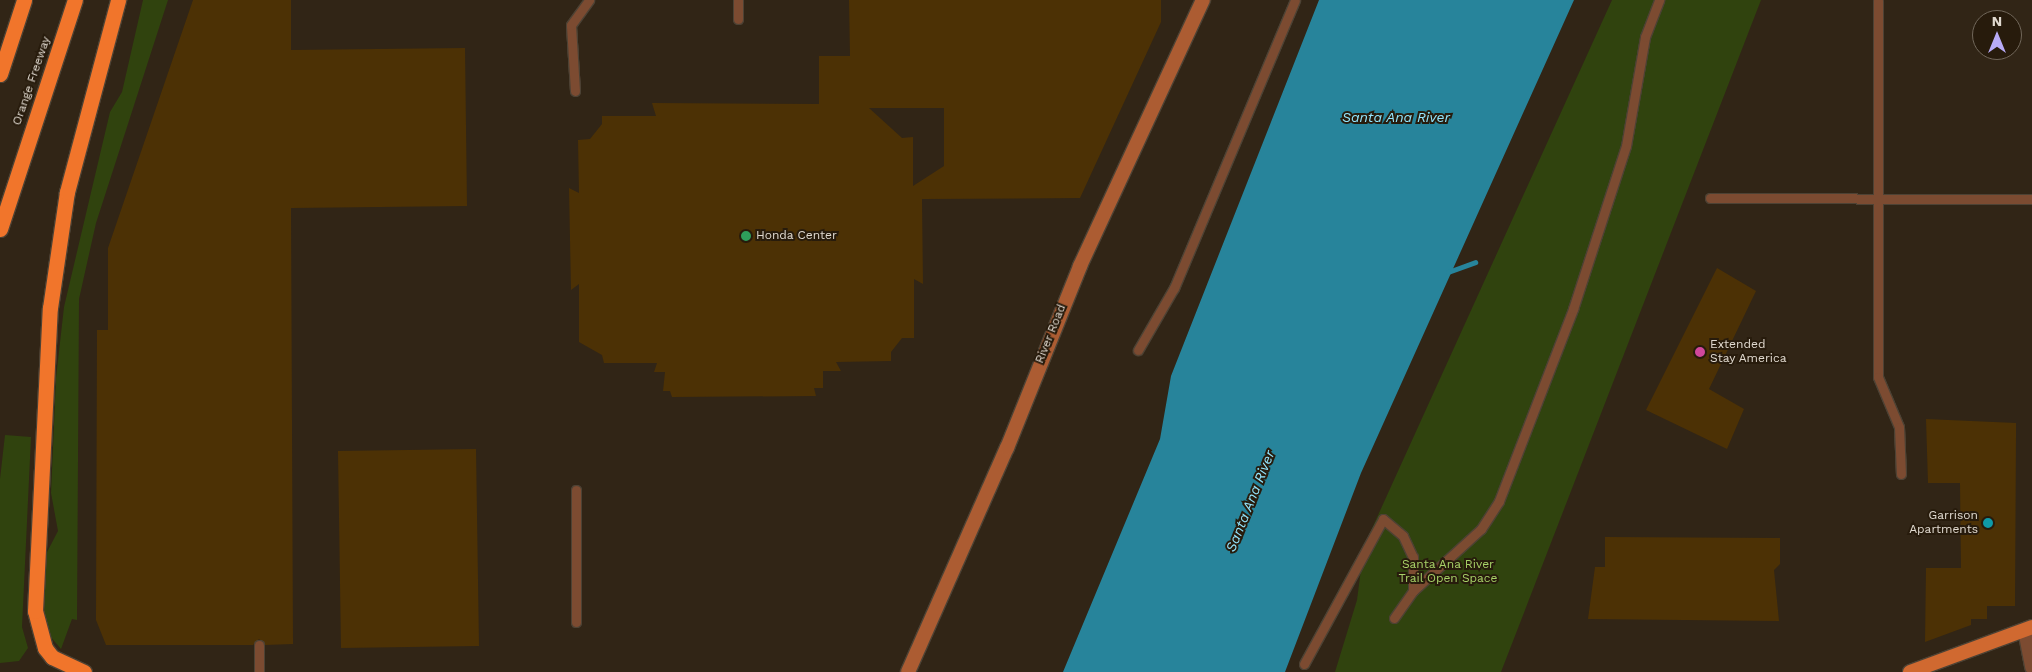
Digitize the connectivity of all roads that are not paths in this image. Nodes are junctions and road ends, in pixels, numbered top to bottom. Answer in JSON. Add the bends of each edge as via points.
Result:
{"nodes":[{"id":1,"x":24,"y":0,"type":"edge"},
{"id":2,"x":75,"y":0,"type":"edge"},
{"id":3,"x":118,"y":0,"type":"edge"},
{"id":4,"x":589,"y":0,"type":"edge"},
{"id":5,"x":738,"y":0,"type":"edge"},
{"id":6,"x":1203,"y":0,"type":"edge"},
{"id":7,"x":1295,"y":0,"type":"edge"},
{"id":8,"x":1659,"y":0,"type":"edge"},
{"id":9,"x":1878,"y":0,"type":"edge"},
{"id":10,"x":738,"y":19,"type":"dead end"},
{"id":11,"x":0,"y":74,"type":"edge"},
{"id":12,"x":575,"y":91,"type":"dead end"},
{"id":13,"x":1710,"y":198,"type":"dead end"},
{"id":14,"x":1878,"y":198,"type":"junction"},
{"id":15,"x":2032,"y":199,"type":"edge"},
{"id":16,"x":0,"y":229,"type":"edge"},
{"id":17,"x":1138,"y":350,"type":"dead end"},
{"id":18,"x":1901,"y":474,"type":"dead end"},
{"id":19,"x":576,"y":490,"type":"dead end"},
{"id":20,"x":1412,"y":591,"type":"junction"},
{"id":21,"x":1394,"y":618,"type":"dead end"},
{"id":22,"x":576,"y":622,"type":"dead end"},
{"id":23,"x":2029,"y":629,"type":"edge"},
{"id":24,"x":259,"y":645,"type":"dead end"},
{"id":25,"x":1304,"y":664,"type":"dead end"},
{"id":26,"x":2032,"y":667,"type":"edge"},
{"id":27,"x":84,"y":672,"type":"edge"},
{"id":28,"x":259,"y":672,"type":"edge"},
{"id":29,"x":908,"y":672,"type":"edge"},
{"id":30,"x":1910,"y":672,"type":"edge"}],
"edges":[{"from":1,"to":11,"type":"highway"},
{"from":2,"to":16,"type":"highway","name":"Orange Freeway"},
{"from":3,"to":27,"type":"highway","via":[[67,192],[49,327],[36,612],[45,648],[52,657]]},
{"from":4,"to":12,"type":"lane","via":[[571,25]]},
{"from":5,"to":10,"type":"lane"},
{"from":6,"to":29,"type":"main road","name":"River Road","via":[[1080,266],[1007,448]]},
{"from":7,"to":17,"type":"lane","via":[[1174,288]]},
{"from":8,"to":20,"type":"lane","via":[[1645,37],[1626,146],[1573,309],[1499,501],[1458,553]]},
{"from":9,"to":14,"type":"lane"},
{"from":13,"to":14,"type":"lane"},
{"from":14,"to":15,"type":"lane"},
{"from":14,"to":18,"type":"lane","via":[[1878,377],[1899,428]]},
{"from":19,"to":22,"type":"lane"},
{"from":20,"to":21,"type":"lane"},
{"from":20,"to":25,"type":"lane","via":[[1413,557],[1403,536],[1383,518]]},
{"from":23,"to":26,"type":"street"},
{"from":23,"to":30,"type":"main road"},
{"from":24,"to":28,"type":"lane"}]}
